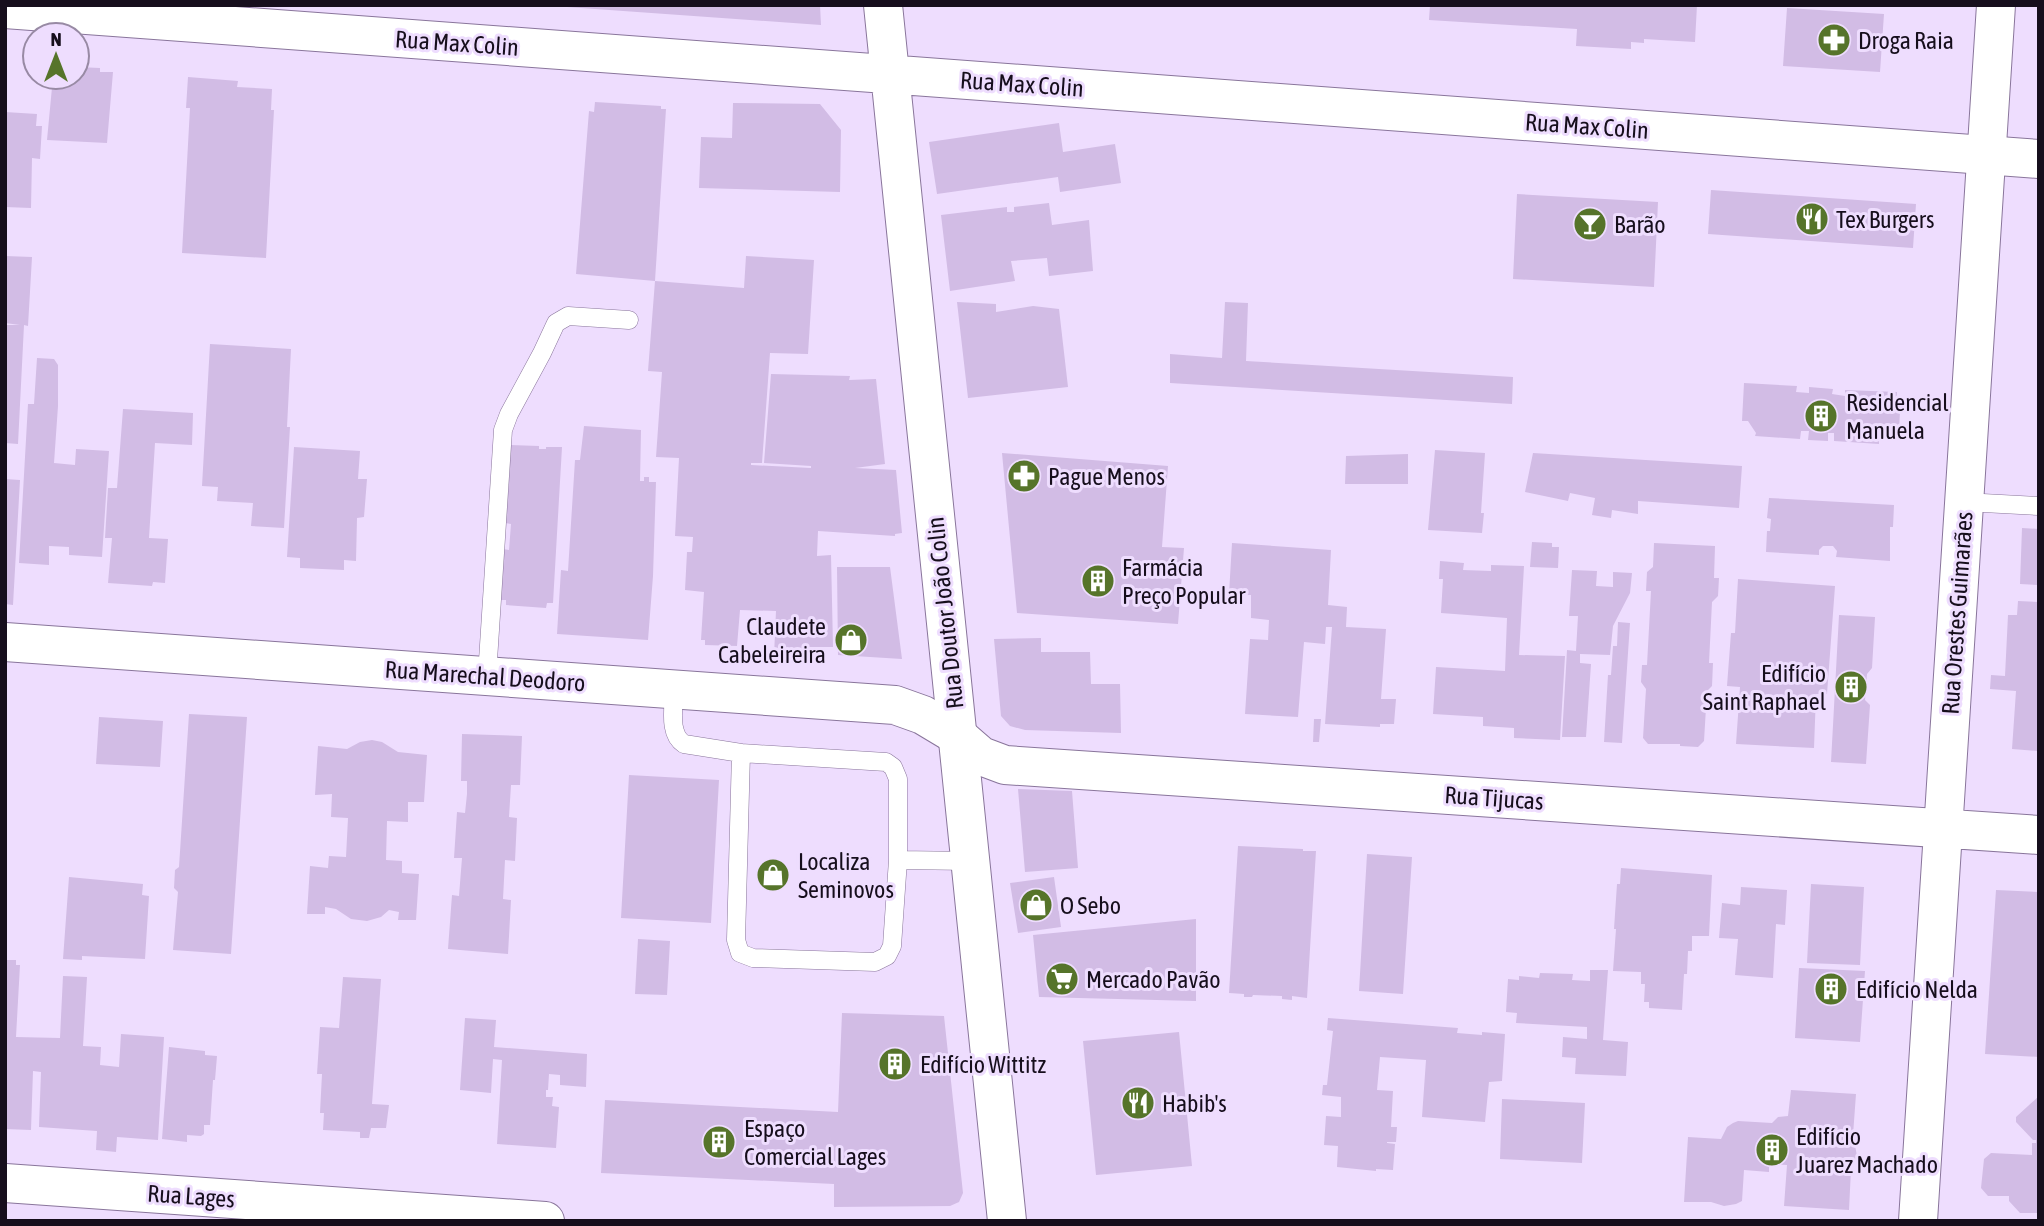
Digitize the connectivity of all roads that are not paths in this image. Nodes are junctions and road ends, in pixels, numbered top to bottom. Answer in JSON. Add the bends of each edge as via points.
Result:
{"nodes":[{"id":1,"x":883,"y":5,"type":"edge"},
{"id":2,"x":1996,"y":5,"type":"edge"},
{"id":3,"x":5,"y":9,"type":"edge"},
{"id":4,"x":890,"y":73,"type":"junction"},
{"id":5,"x":1987,"y":155,"type":"junction"},
{"id":6,"x":2039,"y":159,"type":"edge"},
{"id":7,"x":629,"y":320,"type":"dead end"},
{"id":8,"x":1964,"y":502,"type":"junction"},
{"id":9,"x":2039,"y":506,"type":"edge"},
{"id":10,"x":5,"y":642,"type":"edge"},
{"id":11,"x":486,"y":676,"type":"junction"},
{"id":12,"x":674,"y":690,"type":"junction"},
{"id":13,"x":958,"y":736,"type":"junction"},
{"id":14,"x":741,"y":753,"type":"junction"},
{"id":15,"x":1944,"y":829,"type":"junction"},
{"id":16,"x":2039,"y":835,"type":"edge"},
{"id":17,"x":898,"y":860,"type":"junction"},
{"id":18,"x":971,"y":861,"type":"junction"},
{"id":19,"x":5,"y":1183,"type":"edge"},
{"id":20,"x":545,"y":1221,"type":"edge"},
{"id":21,"x":1007,"y":1221,"type":"edge"},
{"id":22,"x":1918,"y":1221,"type":"edge"}],
"edges":[{"from":1,"to":4,"type":"main road","name":"Rua Doutor João Colin"},
{"from":2,"to":5,"type":"main road","name":"Rua Orestes Guimarães"},
{"from":3,"to":4,"type":"main road","name":"Rua Max Colin"},
{"from":4,"to":5,"type":"main road","name":"Rua Max Colin"},
{"from":4,"to":13,"type":"main road","name":"Rua Doutor João Colin"},
{"from":5,"to":6,"type":"main road","name":"Rua Max Colin"},
{"from":5,"to":8,"type":"main road","name":"Rua Orestes Guimarães"},
{"from":7,"to":11,"type":"lane","via":[[568,316],[556,323],[509,414],[503,429]]},
{"from":8,"to":9,"type":"lane"},
{"from":8,"to":15,"type":"main road","name":"Rua Orestes Guimarães"},
{"from":10,"to":11,"type":"main road","name":"Rua Marechal Deodoro"},
{"from":11,"to":12,"type":"main road","name":"Rua Marechal Deodoro"},
{"from":12,"to":13,"type":"main road","name":"Rua Marechal Deodoro","via":[[895,705]]},
{"from":12,"to":14,"type":"lane","via":[[677,739]]},
{"from":13,"to":15,"type":"main road","name":"Rua Tijucas","via":[[981,756],[1005,765]]},
{"from":13,"to":18,"type":"main road","name":"Rua Doutor João Colin"},
{"from":14,"to":17,"type":"lane","via":[[886,762],[898,779]]},
{"from":14,"to":17,"type":"lane","via":[[736,940],[740,953],[752,958],[875,962],[887,957],[892,946]]},
{"from":15,"to":16,"type":"main road","name":"Rua Tijucas"},
{"from":15,"to":22,"type":"main road","name":"Rua Orestes Guimarães"},
{"from":17,"to":18,"type":"lane"},
{"from":18,"to":21,"type":"main road","name":"Rua Doutor João Colin"},
{"from":19,"to":20,"type":"main road","name":"Rua Lages"}]}
